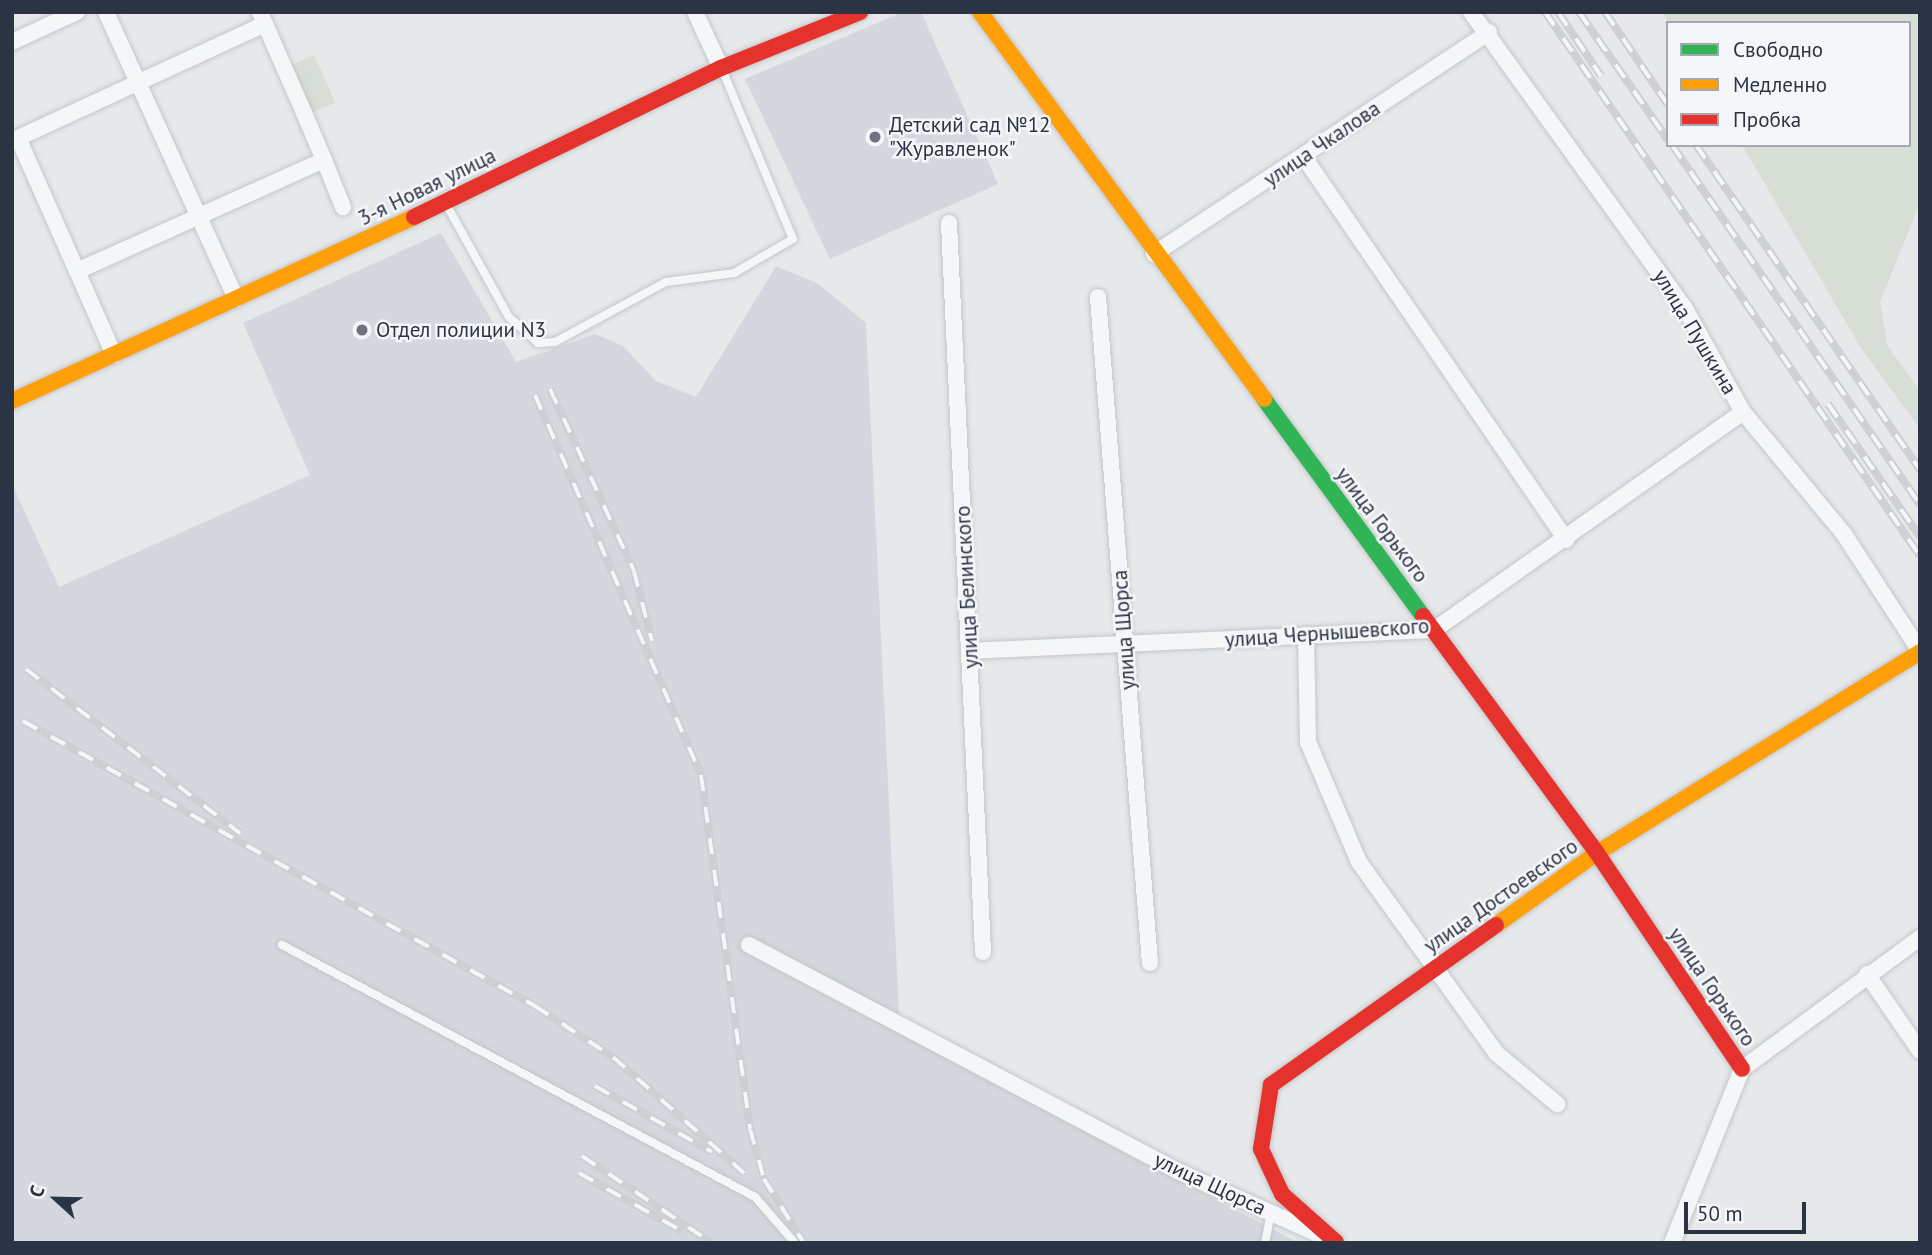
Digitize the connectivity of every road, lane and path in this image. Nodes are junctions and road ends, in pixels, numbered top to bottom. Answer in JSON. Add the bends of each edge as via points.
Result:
{"nodes":[{"id":1,"x":77,"y":12,"type":"edge"},
{"id":2,"x":106,"y":12,"type":"edge"},
{"id":3,"x":695,"y":12,"type":"edge"},
{"id":4,"x":860,"y":12,"type":"edge"},
{"id":5,"x":980,"y":12,"type":"edge"},
{"id":6,"x":1471,"y":12,"type":"edge"},
{"id":7,"x":262,"y":18,"type":"edge"},
{"id":8,"x":1489,"y":32,"type":"junction"},
{"id":9,"x":12,"y":42,"type":"edge"},
{"id":10,"x":721,"y":68,"type":"junction"},
{"id":11,"x":138,"y":84,"type":"junction"},
{"id":12,"x":15,"y":132,"type":"edge"},
{"id":13,"x":1304,"y":157,"type":"junction"},
{"id":14,"x":324,"y":160,"type":"junction"},
{"id":15,"x":444,"y":201,"type":"junction"},
{"id":16,"x":343,"y":207,"type":"dead end"},
{"id":17,"x":198,"y":217,"type":"junction"},
{"id":18,"x":949,"y":223,"type":"dead end"},
{"id":19,"x":1154,"y":254,"type":"junction"},
{"id":20,"x":77,"y":271,"type":"junction"},
{"id":21,"x":1098,"y":298,"type":"dead end"},
{"id":22,"x":236,"y":299,"type":"junction"},
{"id":23,"x":114,"y":355,"type":"junction"},
{"id":24,"x":12,"y":401,"type":"edge"},
{"id":25,"x":1743,"y":412,"type":"junction"},
{"id":26,"x":1566,"y":540,"type":"junction"},
{"id":27,"x":1434,"y":629,"type":"junction"},
{"id":28,"x":1306,"y":635,"type":"junction"},
{"id":29,"x":1125,"y":644,"type":"junction"},
{"id":30,"x":970,"y":651,"type":"junction"},
{"id":31,"x":1920,"y":651,"type":"edge"},
{"id":32,"x":1597,"y":853,"type":"junction"},
{"id":33,"x":1920,"y":938,"type":"edge"},
{"id":34,"x":282,"y":945,"type":"dead end"},
{"id":35,"x":749,"y":945,"type":"dead end"},
{"id":36,"x":983,"y":951,"type":"dead end"},
{"id":37,"x":1150,"y":963,"type":"dead end"},
{"id":38,"x":1439,"y":966,"type":"junction"},
{"id":39,"x":1867,"y":974,"type":"junction"},
{"id":40,"x":1920,"y":1051,"type":"edge"},
{"id":41,"x":1742,"y":1069,"type":"junction"},
{"id":42,"x":1557,"y":1104,"type":"dead end"},
{"id":43,"x":1270,"y":1213,"type":"junction"},
{"id":44,"x":1337,"y":1242,"type":"edge"},
{"id":45,"x":795,"y":1243,"type":"edge"},
{"id":46,"x":1265,"y":1243,"type":"edge"},
{"id":47,"x":1672,"y":1243,"type":"edge"}],
"edges":[{"from":1,"to":9,"type":"street"},
{"from":2,"to":11,"type":"street"},
{"from":3,"to":10,"type":"street"},
{"from":4,"to":10,"type":"street","name":"3-я Новая улица"},
{"from":5,"to":19,"type":"street","name":"улица Горького"},
{"from":6,"to":8,"type":"street","name":"улица Пушкина"},
{"from":7,"to":11,"type":"street"},
{"from":7,"to":14,"type":"street"},
{"from":8,"to":13,"type":"street","name":"улица Чкалова"},
{"from":8,"to":25,"type":"street","name":"улица Пушкина","via":[[1684,307]]},
{"from":10,"to":15,"type":"street","name":"3-я Новая улица"},
{"from":10,"to":15,"type":"lane","via":[[793,239],[734,273],[666,282],[555,342],[538,343],[509,317]]},
{"from":11,"to":12,"type":"street"},
{"from":11,"to":17,"type":"street"},
{"from":12,"to":20,"type":"street"},
{"from":13,"to":19,"type":"street","name":"улица Чкалова"},
{"from":13,"to":26,"type":"street"},
{"from":14,"to":16,"type":"street"},
{"from":14,"to":17,"type":"street"},
{"from":15,"to":22,"type":"street","name":"3-я Новая улица"},
{"from":17,"to":20,"type":"street"},
{"from":17,"to":22,"type":"street"},
{"from":18,"to":30,"type":"street","name":"улица Белинского"},
{"from":19,"to":27,"type":"street","name":"улица Горького"},
{"from":20,"to":23,"type":"street"},
{"from":21,"to":29,"type":"street","name":"улица Щорса"},
{"from":22,"to":23,"type":"street","name":"3-я Новая улица"},
{"from":23,"to":24,"type":"street","name":"3-я Новая улица"},
{"from":25,"to":26,"type":"street","name":"улица Чернышевского"},
{"from":25,"to":31,"type":"street","name":"улица Пушкина","via":[[1844,534]]},
{"from":26,"to":27,"type":"street","name":"улица Чернышевского"},
{"from":27,"to":28,"type":"street","name":"улица Чернышевского"},
{"from":27,"to":32,"type":"street","name":"улица Горького"},
{"from":28,"to":29,"type":"street","name":"улица Чернышевского"},
{"from":28,"to":38,"type":"street","via":[[1308,742],[1359,862]]},
{"from":29,"to":30,"type":"street","name":"улица Чернышевского"},
{"from":29,"to":37,"type":"street","name":"улица Щорса"},
{"from":30,"to":36,"type":"street","name":"улица Белинского"},
{"from":31,"to":32,"type":"street","name":"улица Достоевского"},
{"from":32,"to":38,"type":"street","name":"улица Достоевского"},
{"from":32,"to":41,"type":"street","name":"улица Горького"},
{"from":33,"to":39,"type":"street"},
{"from":34,"to":45,"type":"lane","via":[[755,1197]]},
{"from":35,"to":43,"type":"street","name":"улица Щорса","via":[[1180,1172]]},
{"from":38,"to":42,"type":"street","via":[[1496,1053]]},
{"from":38,"to":44,"type":"street","name":"улица Достоевского","via":[[1271,1085],[1261,1149],[1282,1194]]},
{"from":39,"to":40,"type":"street"},
{"from":39,"to":41,"type":"street"},
{"from":41,"to":47,"type":"street"},
{"from":43,"to":44,"type":"street","name":"улица Щорса"},
{"from":43,"to":46,"type":"lane"}]}
